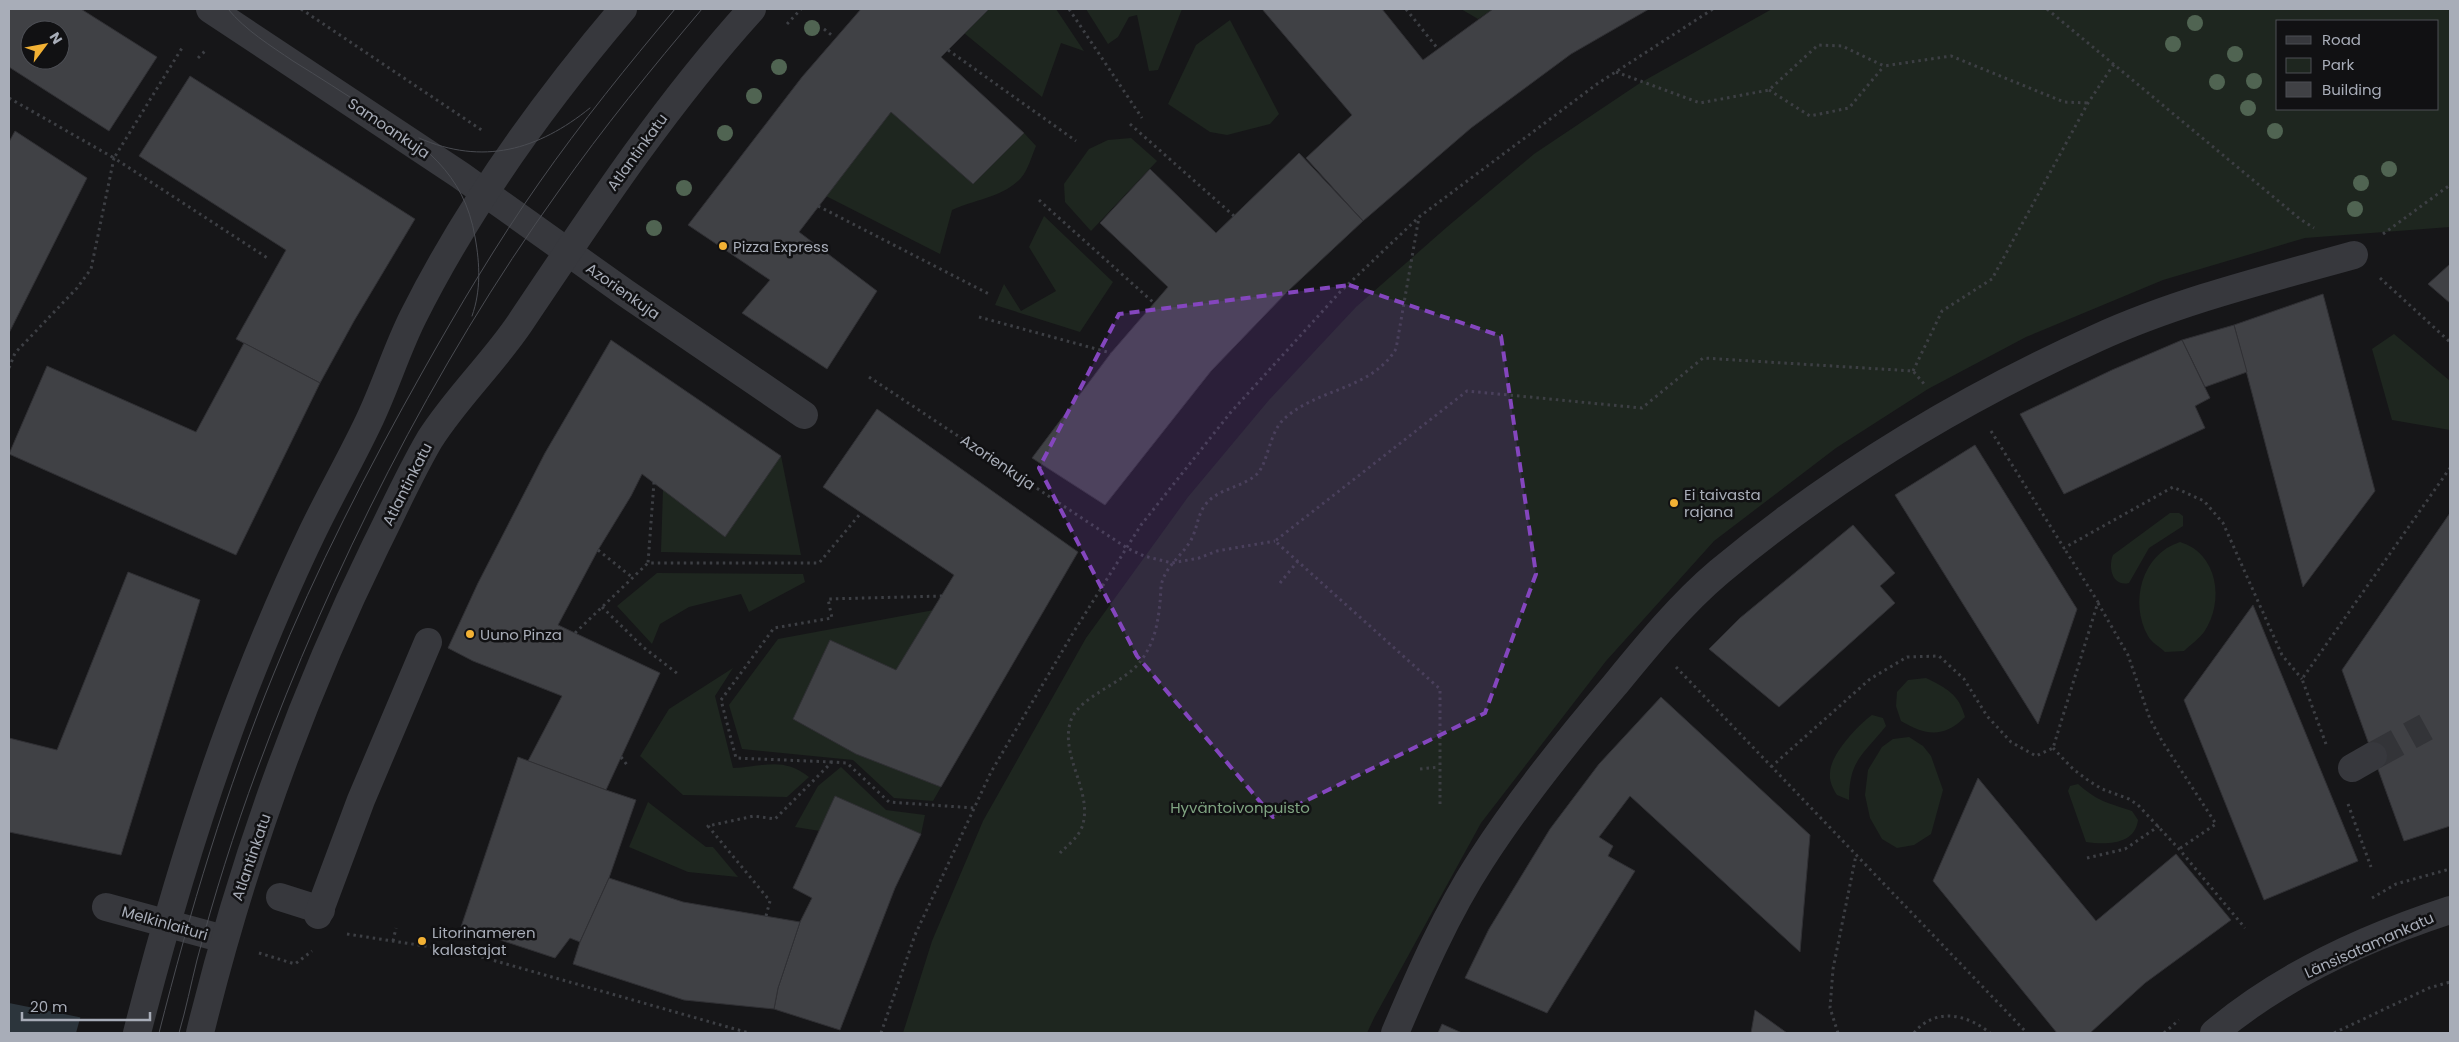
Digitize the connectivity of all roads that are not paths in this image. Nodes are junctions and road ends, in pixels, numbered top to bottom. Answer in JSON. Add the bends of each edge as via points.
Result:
{"nodes":[{"id":1,"x":210,"y":9,"type":"edge"},
{"id":2,"x":623,"y":9,"type":"edge"},
{"id":3,"x":752,"y":9,"type":"edge"},
{"id":4,"x":484,"y":193,"type":"junction"},
{"id":5,"x":566,"y":252,"type":"junction"},
{"id":6,"x":2354,"y":255,"type":"road end"},
{"id":7,"x":804,"y":415,"type":"dead end"},
{"id":8,"x":428,"y":642,"type":"dead end"},
{"id":9,"x":280,"y":897,"type":"dead end"},
{"id":10,"x":106,"y":907,"type":"dead end"},
{"id":11,"x":2450,"y":910,"type":"edge"},
{"id":12,"x":167,"y":924,"type":"junction"},
{"id":13,"x":221,"y":951,"type":"junction"},
{"id":14,"x":137,"y":1033,"type":"edge"},
{"id":15,"x":200,"y":1033,"type":"edge"},
{"id":16,"x":1394,"y":1033,"type":"edge"},
{"id":17,"x":2214,"y":1033,"type":"edge"}],
"edges":[{"from":1,"to":4,"type":"street","name":"Samoankuja"},
{"from":2,"to":4,"type":"street","via":[[580,60]]},
{"from":3,"to":5,"type":"street","name":"Atlantinkatu","via":[[660,120]]},
{"from":4,"to":5,"type":"street","name":"Samoankuja"},
{"from":4,"to":12,"type":"street","via":[[412,320],[368,424],[310,536],[246,687],[203,803]]},
{"from":5,"to":7,"type":"street","name":"Azorienkuja"},
{"from":5,"to":13,"type":"street","name":"Atlantinkatu","via":[[518,325],[450,411],[416,464],[331,643],[269,805]]},
{"from":6,"to":16,"type":"street","via":[[2170,310],[2098,338],[1961,406],[1833,486],[1718,574],[1651,641],[1552,759],[1480,862],[1424,963]]},
{"from":8,"to":9,"type":"street","via":[[361,800],[325,920]]},
{"from":10,"to":12,"type":"street","name":"Melkinlaituri"},
{"from":11,"to":17,"type":"street","name":"Länsisatamankatu","via":[[2412,922],[2317,965],[2241,1011]]},
{"from":12,"to":13,"type":"street","name":"Melkinlaituri"},
{"from":12,"to":14,"type":"street"},
{"from":13,"to":15,"type":"street","name":"Atlantinkatu"}]}
